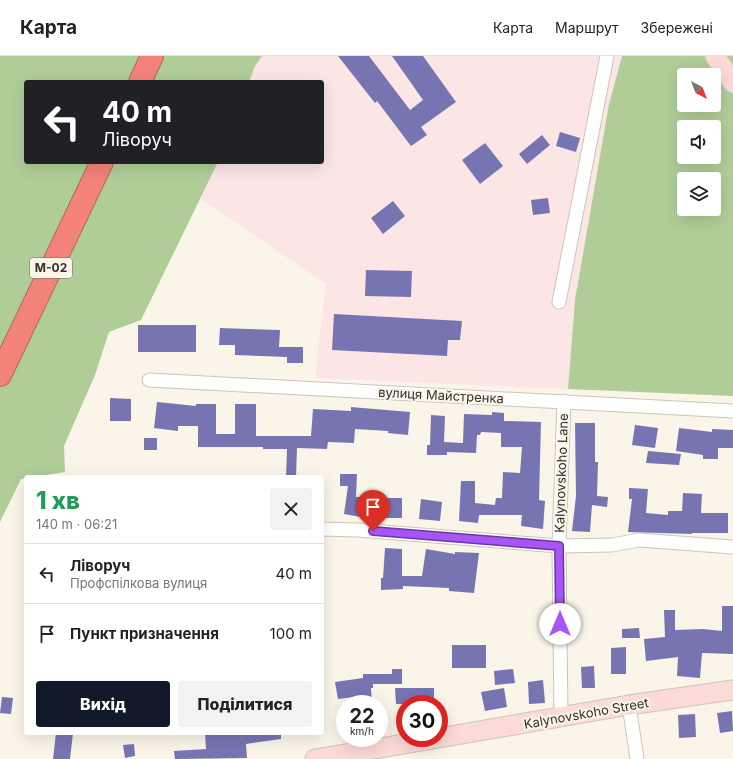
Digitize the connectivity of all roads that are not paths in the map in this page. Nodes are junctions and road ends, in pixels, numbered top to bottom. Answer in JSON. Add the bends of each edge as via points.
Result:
{"nodes":[{"id":1,"x":152,"y":56,"type":"edge"},
{"id":2,"x":607,"y":56,"type":"edge"},
{"id":3,"x":715,"y":56,"type":"edge"},
{"id":4,"x":141,"y":80,"type":"edge"},
{"id":5,"x":733,"y":83,"type":"edge"},
{"id":6,"x":101,"y":164,"type":"edge"},
{"id":7,"x":559,"y":302,"type":"dead end"},
{"id":8,"x":0,"y":375,"type":"edge"},
{"id":9,"x":149,"y":380,"type":"dead end"},
{"id":10,"x":564,"y":401,"type":"junction"},
{"id":11,"x":733,"y":411,"type":"edge"},
{"id":12,"x":324,"y":529,"type":"edge"},
{"id":13,"x":559,"y":546,"type":"junction"},
{"id":14,"x":733,"y":547,"type":"edge"},
{"id":15,"x":733,"y":690,"type":"edge"},
{"id":16,"x":629,"y":705,"type":"junction"},
{"id":17,"x":560,"y":717,"type":"junction"},
{"id":18,"x":448,"y":736,"type":"edge"},
{"id":19,"x":396,"y":745,"type":"edge"},
{"id":20,"x":315,"y":759,"type":"edge"},
{"id":21,"x":637,"y":759,"type":"edge"}],
"edges":[{"from":1,"to":4,"type":"highway"},
{"from":2,"to":7,"type":"street"},
{"from":3,"to":5,"type":"main road"},
{"from":6,"to":8,"type":"highway","number":"М-02"},
{"from":9,"to":10,"type":"street","name":"вулиця Майстренка"},
{"from":10,"to":11,"type":"street","name":"вулиця Майстренка"},
{"from":10,"to":13,"type":"street","name":"Kalynovskoho Lane"},
{"from":12,"to":13,"type":"street"},
{"from":13,"to":14,"type":"street","via":[[612,545],[640,540]]},
{"from":13,"to":17,"type":"street","name":"Kalynovskoho Lane"},
{"from":15,"to":16,"type":"main road","name":"Kalynovskoho Street"},
{"from":16,"to":17,"type":"main road","name":"Kalynovskoho Street"},
{"from":16,"to":21,"type":"street"},
{"from":17,"to":18,"type":"main road","name":"Kalynovskoho Street"},
{"from":19,"to":20,"type":"main road","name":"Kalynovskoho Street"}]}
